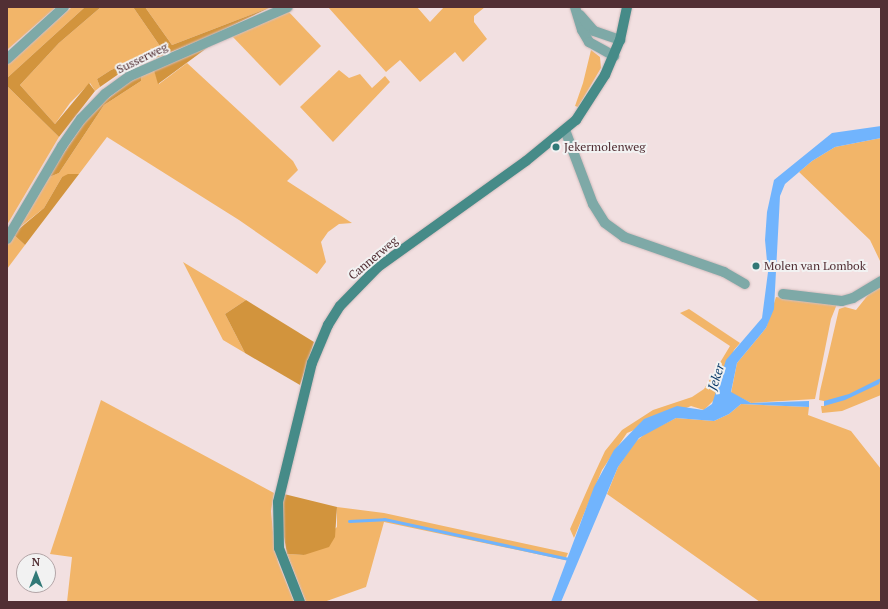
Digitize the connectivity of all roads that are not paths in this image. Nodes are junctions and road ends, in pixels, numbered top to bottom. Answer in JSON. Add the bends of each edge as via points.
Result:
{"nodes":[{"id":1,"x":64,"y":7,"type":"edge"},
{"id":2,"x":288,"y":7,"type":"edge"},
{"id":3,"x":627,"y":7,"type":"edge"},
{"id":4,"x":577,"y":10,"type":"edge"},
{"id":5,"x":620,"y":40,"type":"junction"},
{"id":6,"x":614,"y":56,"type":"junction"},
{"id":7,"x":7,"y":59,"type":"edge"},
{"id":8,"x":565,"y":130,"type":"junction"},
{"id":9,"x":7,"y":239,"type":"edge"},
{"id":10,"x":881,"y":281,"type":"edge"},
{"id":11,"x":745,"y":284,"type":"dead end"},
{"id":12,"x":783,"y":294,"type":"dead end"},
{"id":13,"x":300,"y":602,"type":"edge"}],
"edges":[{"from":1,"to":7,"type":"street"},
{"from":2,"to":9,"type":"street","name":"Susserweg","via":[[130,76],[105,94],[81,119],[62,146]]},
{"from":3,"to":5,"type":"main road","name":"Cannerweg"},
{"from":4,"to":5,"type":"street","via":[[594,30]]},
{"from":4,"to":6,"type":"street","via":[[582,30],[590,42]]},
{"from":5,"to":6,"type":"main road","name":"Cannerweg"},
{"from":6,"to":8,"type":"main road","name":"Cannerweg","via":[[586,108]]},
{"from":8,"to":11,"type":"street","via":[[593,204],[605,223],[624,237],[724,272]]},
{"from":8,"to":13,"type":"main road","name":"Cannerweg","via":[[526,162],[378,267],[340,306],[328,325],[312,363],[278,502],[279,548]]},
{"from":10,"to":12,"type":"street","via":[[844,301],[809,299]]}]}
